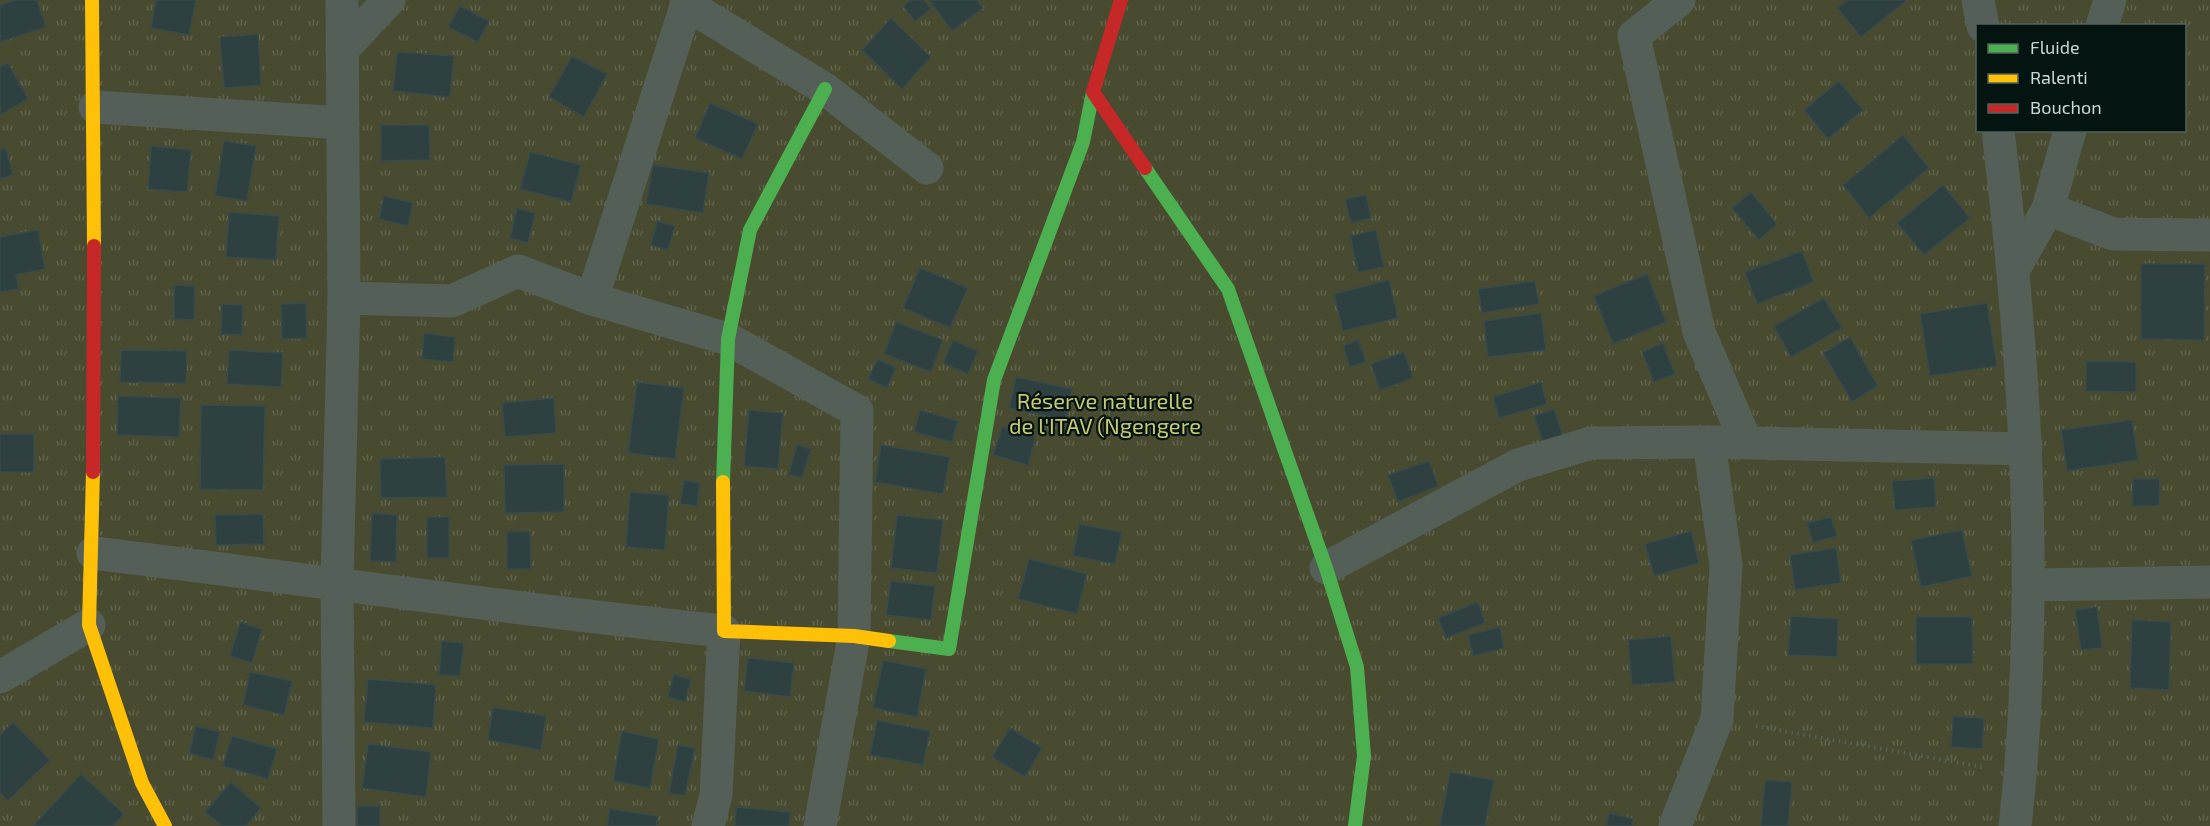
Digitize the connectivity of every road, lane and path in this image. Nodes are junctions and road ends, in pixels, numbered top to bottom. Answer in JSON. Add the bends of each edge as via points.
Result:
{"nodes":[{"id":1,"x":92,"y":0,"type":"edge"},
{"id":2,"x":342,"y":0,"type":"edge"},
{"id":3,"x":389,"y":0,"type":"edge"},
{"id":4,"x":1121,"y":0,"type":"edge"},
{"id":5,"x":1679,"y":0,"type":"edge"},
{"id":6,"x":1978,"y":0,"type":"edge"},
{"id":7,"x":2110,"y":0,"type":"edge"},
{"id":8,"x":687,"y":2,"type":"edge"},
{"id":9,"x":1983,"y":24,"type":"edge"},
{"id":10,"x":2103,"y":24,"type":"edge"},
{"id":11,"x":342,"y":50,"type":"junction"},
{"id":12,"x":825,"y":89,"type":"junction"},
{"id":13,"x":1093,"y":92,"type":"junction"},
{"id":14,"x":95,"y":106,"type":"junction"},
{"id":15,"x":343,"y":123,"type":"junction"},
{"id":16,"x":1998,"y":132,"type":"edge"},
{"id":17,"x":2069,"y":132,"type":"edge"},
{"id":18,"x":927,"y":168,"type":"dead end"},
{"id":19,"x":2048,"y":209,"type":"junction"},
{"id":20,"x":2210,"y":234,"type":"edge"},
{"id":21,"x":2014,"y":269,"type":"junction"},
{"id":22,"x":344,"y":298,"type":"junction"},
{"id":23,"x":592,"y":299,"type":"junction"},
{"id":24,"x":728,"y":339,"type":"junction"},
{"id":25,"x":1709,"y":442,"type":"junction"},
{"id":26,"x":1746,"y":442,"type":"junction"},
{"id":27,"x":2026,"y":449,"type":"junction"},
{"id":28,"x":93,"y":553,"type":"junction"},
{"id":29,"x":1326,"y":568,"type":"junction"},
{"id":30,"x":337,"y":582,"type":"junction"},
{"id":31,"x":2210,"y":582,"type":"edge"},
{"id":32,"x":2029,"y":585,"type":"junction"},
{"id":33,"x":89,"y":625,"type":"junction"},
{"id":34,"x":723,"y":631,"type":"junction"},
{"id":35,"x":854,"y":636,"type":"junction"},
{"id":36,"x":0,"y":677,"type":"edge"},
{"id":37,"x":1717,"y":719,"type":"junction"},
{"id":38,"x":2021,"y":775,"type":"junction"},
{"id":39,"x":165,"y":826,"type":"edge"},
{"id":40,"x":339,"y":826,"type":"edge"},
{"id":41,"x":708,"y":826,"type":"edge"},
{"id":42,"x":820,"y":826,"type":"edge"},
{"id":43,"x":1355,"y":826,"type":"edge"},
{"id":44,"x":1675,"y":826,"type":"edge"},
{"id":45,"x":2015,"y":826,"type":"edge"}],
"edges":[{"from":1,"to":14,"type":"street"},
{"from":2,"to":11,"type":"street"},
{"from":3,"to":11,"type":"street"},
{"from":4,"to":13,"type":"street"},
{"from":5,"to":26,"type":"street","via":[[1634,36],[1699,332]]},
{"from":6,"to":9,"type":"street"},
{"from":7,"to":10,"type":"street"},
{"from":8,"to":12,"type":"street"},
{"from":8,"to":23,"type":"street"},
{"from":11,"to":15,"type":"street"},
{"from":12,"to":18,"type":"street"},
{"from":12,"to":24,"type":"street","via":[[750,230]]},
{"from":13,"to":29,"type":"street","via":[[1228,289]]},
{"from":13,"to":35,"type":"street","via":[[1083,142],[994,380],[949,649]]},
{"from":14,"to":15,"type":"street"},
{"from":14,"to":28,"type":"street"},
{"from":15,"to":22,"type":"street"},
{"from":16,"to":21,"type":"street"},
{"from":17,"to":19,"type":"street"},
{"from":19,"to":20,"type":"street","via":[[2113,234]]},
{"from":19,"to":21,"type":"street"},
{"from":21,"to":27,"type":"street"},
{"from":22,"to":23,"type":"street","via":[[452,301],[518,271]]},
{"from":22,"to":30,"type":"street"},
{"from":23,"to":24,"type":"street"},
{"from":24,"to":34,"type":"street"},
{"from":24,"to":35,"type":"street","via":[[857,411]]},
{"from":25,"to":26,"type":"street"},
{"from":25,"to":29,"type":"street","via":[[1591,443],[1518,465]]},
{"from":25,"to":37,"type":"street","via":[[1726,565]]},
{"from":26,"to":27,"type":"street"},
{"from":27,"to":32,"type":"street"},
{"from":28,"to":30,"type":"street"},
{"from":28,"to":33,"type":"street"},
{"from":29,"to":43,"type":"street","via":[[1357,667],[1364,756]]},
{"from":30,"to":34,"type":"street","via":[[563,615]]},
{"from":30,"to":40,"type":"street"},
{"from":31,"to":32,"type":"street"},
{"from":32,"to":38,"type":"street"},
{"from":33,"to":36,"type":"street"},
{"from":33,"to":39,"type":"street","via":[[142,783]]},
{"from":34,"to":35,"type":"street"},
{"from":34,"to":41,"type":"street","via":[[716,795]]},
{"from":35,"to":42,"type":"street"},
{"from":37,"to":38,"type":"path"},
{"from":37,"to":44,"type":"street"},
{"from":38,"to":45,"type":"street"}]}
